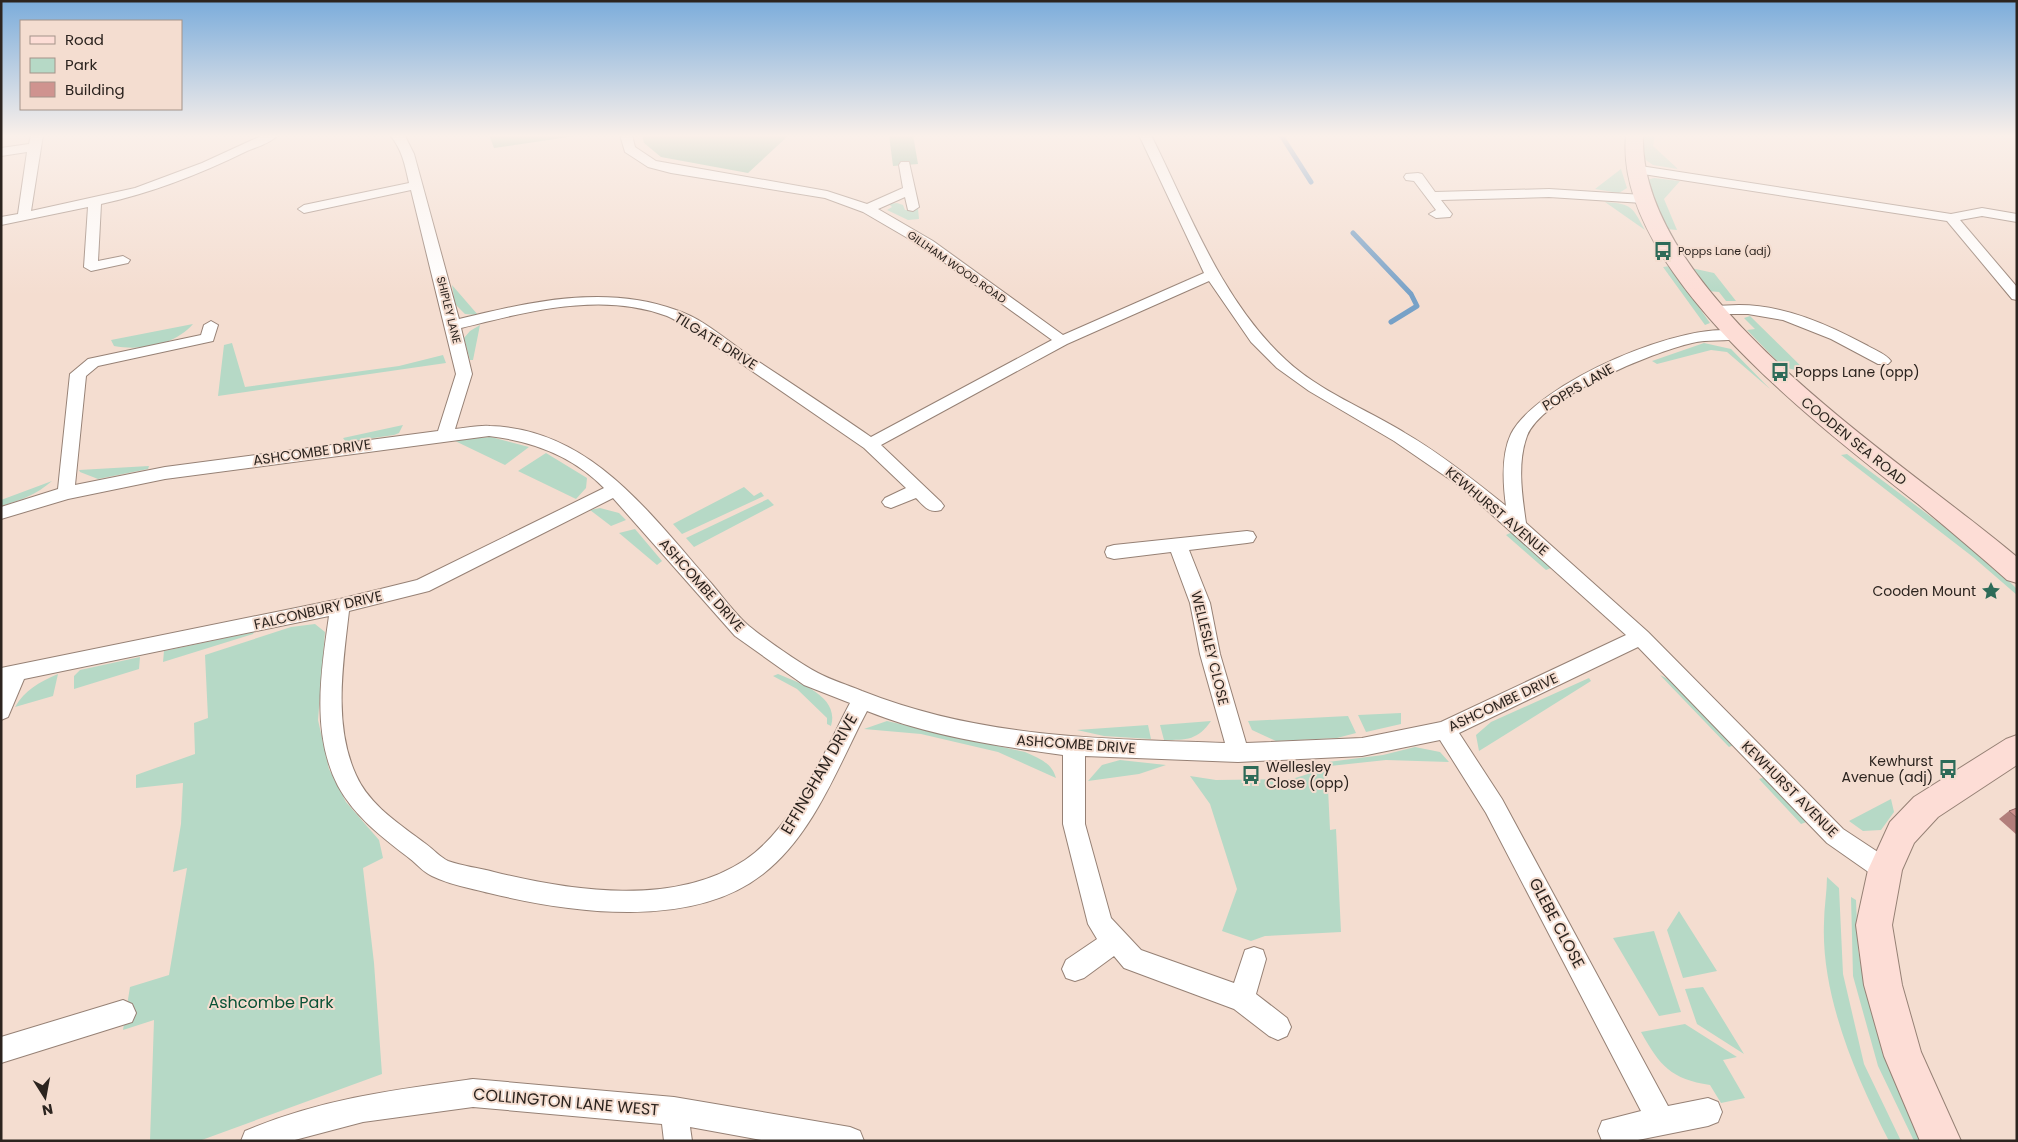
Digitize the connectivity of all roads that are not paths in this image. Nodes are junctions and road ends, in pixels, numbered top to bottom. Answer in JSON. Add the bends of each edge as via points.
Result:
{"nodes":[{"id":1,"x":28,"y":188,"type":"edge"},
{"id":2,"x":143,"y":188,"type":"edge"},
{"id":3,"x":403,"y":188,"type":"edge"},
{"id":4,"x":418,"y":188,"type":"edge"},
{"id":5,"x":787,"y":188,"type":"edge"},
{"id":6,"x":1171,"y":188,"type":"edge"},
{"id":7,"x":1426,"y":188,"type":"edge"},
{"id":8,"x":1640,"y":188,"type":"edge"},
{"id":9,"x":1759,"y":188,"type":"edge"},
{"id":10,"x":910,"y":190,"type":"joint"},
{"id":11,"x":1432,"y":196,"type":"junction"},
{"id":12,"x":1644,"y":199,"type":"junction"},
{"id":13,"x":95,"y":202,"type":"junction"},
{"id":14,"x":912,"y":207,"type":"dead end"},
{"id":15,"x":868,"y":209,"type":"junction"},
{"id":16,"x":1436,"y":214,"type":"dead end"},
{"id":17,"x":24,"y":216,"type":"junction"},
{"id":18,"x":1951,"y":218,"type":"junction"},
{"id":19,"x":2017,"y":218,"type":"edge"},
{"id":20,"x":1,"y":221,"type":"edge"},
{"id":21,"x":306,"y":225,"type":"dead end"},
{"id":22,"x":122,"y":260,"type":"dead end"},
{"id":23,"x":1212,"y":275,"type":"junction"},
{"id":24,"x":2017,"y":296,"type":"edge"},
{"id":25,"x":1714,"y":310,"type":"junction"},
{"id":26,"x":211,"y":325,"type":"dead end"},
{"id":27,"x":454,"y":325,"type":"junction"},
{"id":28,"x":1736,"y":335,"type":"junction"},
{"id":29,"x":1062,"y":340,"type":"junction"},
{"id":30,"x":96,"y":346,"type":"dead end"},
{"id":31,"x":1884,"y":360,"type":"dead end"},
{"id":32,"x":93,"y":362,"type":"junction"},
{"id":33,"x":445,"y":435,"type":"junction"},
{"id":34,"x":870,"y":444,"type":"junction"},
{"id":35,"x":615,"y":490,"type":"junction"},
{"id":36,"x":917,"y":490,"type":"junction"},
{"id":37,"x":66,"y":493,"type":"junction"},
{"id":38,"x":890,"y":502,"type":"dead end"},
{"id":39,"x":935,"y":506,"type":"dead end"},
{"id":40,"x":1,"y":513,"type":"edge"},
{"id":41,"x":1517,"y":525,"type":"junction"},
{"id":42,"x":1247,"y":537,"type":"dead end"},
{"id":43,"x":1178,"y":545,"type":"junction"},
{"id":44,"x":1114,"y":552,"type":"dead end"},
{"id":45,"x":2017,"y":572,"type":"edge"},
{"id":46,"x":340,"y":606,"type":"junction"},
{"id":47,"x":1641,"y":637,"type":"junction"},
{"id":48,"x":9,"y":675,"type":"edge"},
{"id":49,"x":862,"y":700,"type":"junction"},
{"id":50,"x":1,"y":711,"type":"edge"},
{"id":51,"x":1445,"y":730,"type":"junction"},
{"id":52,"x":1074,"y":747,"type":"junction"},
{"id":53,"x":2017,"y":748,"type":"edge"},
{"id":54,"x":1238,"y":753,"type":"junction"},
{"id":55,"x":1885,"y":870,"type":"junction"},
{"id":56,"x":1116,"y":940,"type":"junction"},
{"id":57,"x":1254,"y":959,"type":"dead end"},
{"id":58,"x":1075,"y":969,"type":"dead end"},
{"id":59,"x":1242,"y":999,"type":"junction"},
{"id":60,"x":123,"y":1013,"type":"dead end"},
{"id":61,"x":1278,"y":1027,"type":"dead end"},
{"id":62,"x":1,"y":1050,"type":"edge"},
{"id":63,"x":674,"y":1110,"type":"junction"},
{"id":64,"x":1708,"y":1112,"type":"dead end"},
{"id":65,"x":1661,"y":1121,"type":"junction"},
{"id":66,"x":1612,"y":1131,"type":"dead end"},
{"id":67,"x":255,"y":1141,"type":"edge"},
{"id":68,"x":678,"y":1141,"type":"edge"},
{"id":69,"x":850,"y":1141,"type":"edge"},
{"id":70,"x":1941,"y":1141,"type":"edge"}],
"edges":[{"from":1,"to":17,"type":"street"},
{"from":2,"to":13,"type":"street"},
{"from":3,"to":21,"type":"street","via":[[304,205]]},
{"from":4,"to":27,"type":"street","name":"SHIPLEY LANE"},
{"from":5,"to":15,"type":"street","name":"GILLHAM WOOD ROAD","via":[[827,195]]},
{"from":6,"to":23,"type":"street","name":"KEWHURST AVENUE"},
{"from":7,"to":11,"type":"street"},
{"from":8,"to":12,"type":"main road","name":"COODEN SEA ROAD"},
{"from":9,"to":18,"type":"street"},
{"from":10,"to":14,"type":"street"},
{"from":10,"to":15,"type":"street"},
{"from":11,"to":12,"type":"street","via":[[1549,193]]},
{"from":11,"to":16,"type":"street","via":[[1445,214]]},
{"from":12,"to":25,"type":"main road","name":"COODEN SEA ROAD","via":[[1661,236]]},
{"from":13,"to":17,"type":"street"},
{"from":13,"to":22,"type":"street","via":[[90,267]]},
{"from":15,"to":29,"type":"street","name":"GILLHAM WOOD ROAD","via":[[928,244]]},
{"from":17,"to":20,"type":"street"},
{"from":18,"to":19,"type":"street","via":[[1982,212]]},
{"from":18,"to":24,"type":"street"},
{"from":23,"to":29,"type":"street"},
{"from":23,"to":41,"type":"street","name":"KEWHURST AVENUE","via":[[1256,339],[1282,365],[1400,437],[1467,484]]},
{"from":25,"to":28,"type":"main road","name":"COODEN SEA ROAD"},
{"from":25,"to":31,"type":"street","via":[[1753,310],[1811,324]]},
{"from":26,"to":32,"type":"street","via":[[208,338]]},
{"from":27,"to":33,"type":"street","name":"SHIPLEY LANE","via":[[464,374]]},
{"from":27,"to":34,"type":"street","name":"TILGATE DRIVE","via":[[558,302],[639,304],[671,312]]},
{"from":28,"to":41,"type":"street","name":"POPPS LANE","via":[[1695,338],[1656,348],[1612,366],[1536,412],[1519,434],[1511,472]]},
{"from":28,"to":45,"type":"main road","name":"COODEN SEA ROAD","via":[[1800,398]]},
{"from":29,"to":34,"type":"street"},
{"from":30,"to":32,"type":"street"},
{"from":32,"to":37,"type":"street","via":[[78,374]]},
{"from":33,"to":35,"type":"street","name":"ASHCOMBE DRIVE","via":[[489,431],[516,434],[548,444],[578,458]]},
{"from":33,"to":37,"type":"street","name":"ASHCOMBE DRIVE","via":[[165,473]]},
{"from":34,"to":36,"type":"street","name":"TILGATE DRIVE"},
{"from":35,"to":46,"type":"street","name":"FALCONBURY DRIVE","via":[[422,586]]},
{"from":35,"to":49,"type":"street","name":"ASHCOMBE DRIVE","via":[[742,631],[811,679]]},
{"from":36,"to":38,"type":"street"},
{"from":36,"to":39,"type":"street","name":"TILGATE DRIVE"},
{"from":37,"to":40,"type":"street","name":"ASHCOMBE DRIVE"},
{"from":41,"to":47,"type":"street","name":"KEWHURST AVENUE"},
{"from":42,"to":43,"type":"street"},
{"from":43,"to":44,"type":"street"},
{"from":43,"to":54,"type":"street","name":"WELLESLEY CLOSE","via":[[1200,603],[1210,654]]},
{"from":46,"to":48,"type":"street","name":"FALCONBURY DRIVE"},
{"from":46,"to":49,"type":"street","name":"EFFINGHAM DRIVE","via":[[334,648],[332,732],[347,779],[377,821],[438,868],[517,890],[613,902],[696,895],[726,883],[752,868],[776,848],[813,791]]},
{"from":47,"to":51,"type":"street","name":"ASHCOMBE DRIVE"},
{"from":47,"to":55,"type":"street","name":"KEWHURST AVENUE","via":[[1835,836]]},
{"from":48,"to":50,"type":"street"},
{"from":49,"to":52,"type":"street","name":"ASHCOMBE DRIVE","via":[[893,712],[987,736]]},
{"from":51,"to":54,"type":"street","name":"ASHCOMBE DRIVE","via":[[1362,747]]},
{"from":51,"to":65,"type":"street","name":"GLEBE CLOSE","via":[[1494,806]]},
{"from":52,"to":54,"type":"street","name":"ASHCOMBE DRIVE"},
{"from":52,"to":56,"type":"street","via":[[1074,824],[1100,924]]},
{"from":53,"to":55,"type":"main road","via":[[1926,807],[1902,833]]},
{"from":55,"to":70,"type":"main road","via":[[1874,926],[1883,985],[1903,1056]]},
{"from":56,"to":58,"type":"street"},
{"from":56,"to":59,"type":"street","via":[[1133,958]]},
{"from":57,"to":59,"type":"street"},
{"from":59,"to":61,"type":"street"},
{"from":60,"to":62,"type":"street"},
{"from":63,"to":67,"type":"street","name":"COLLINGTON LANE WEST","via":[[473,1093],[363,1108]]},
{"from":63,"to":68,"type":"street"},
{"from":63,"to":69,"type":"street","name":"COLLINGTON LANE WEST"},
{"from":64,"to":65,"type":"street"},
{"from":65,"to":66,"type":"street"}]}
